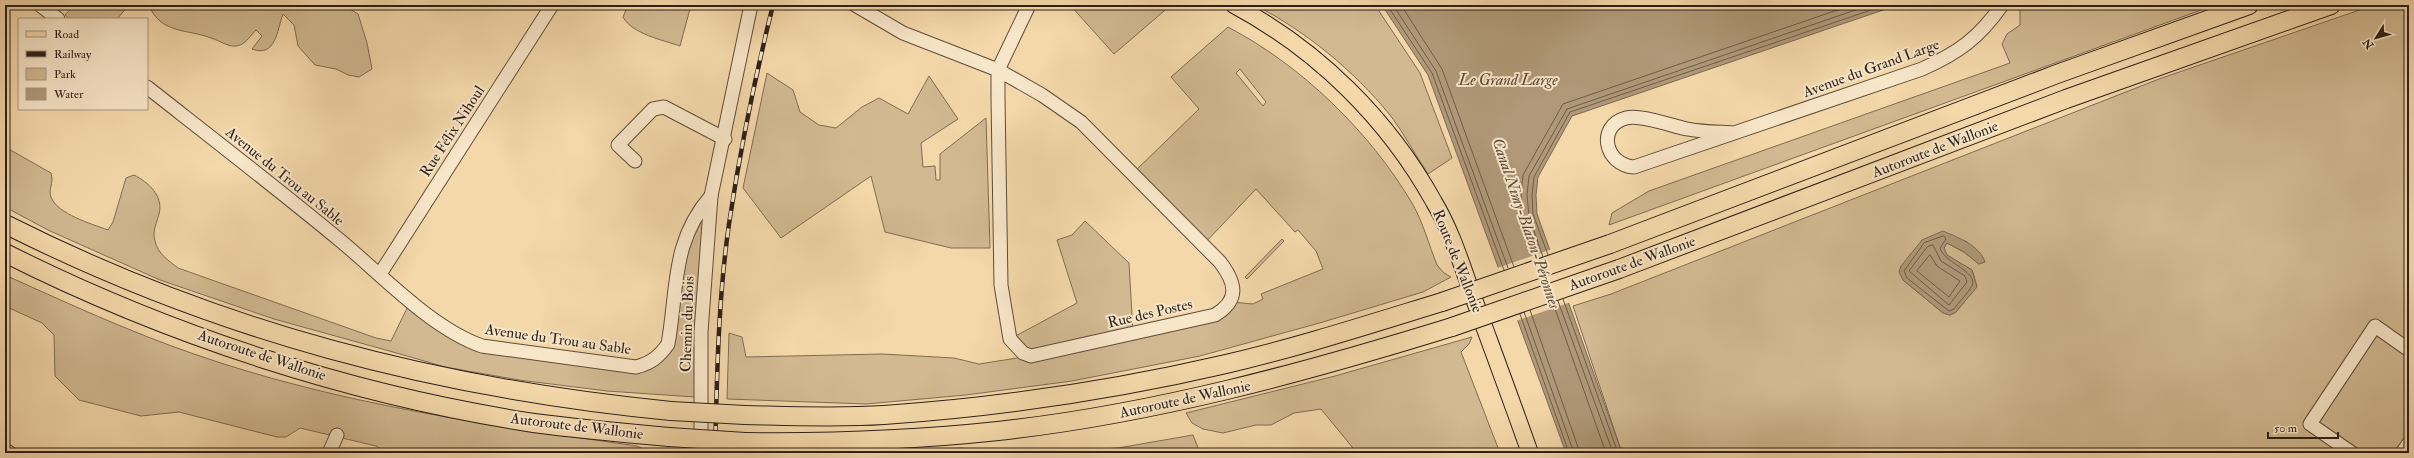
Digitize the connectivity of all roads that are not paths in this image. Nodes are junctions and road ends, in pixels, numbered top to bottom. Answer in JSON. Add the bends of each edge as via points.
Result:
{"nodes":[{"id":1,"x":40,"y":5,"type":"edge"},
{"id":2,"x":552,"y":5,"type":"edge"},
{"id":3,"x":752,"y":5,"type":"edge"},
{"id":4,"x":855,"y":5,"type":"edge"},
{"id":5,"x":1029,"y":5,"type":"edge"},
{"id":6,"x":1234,"y":5,"type":"edge"},
{"id":7,"x":2002,"y":5,"type":"edge"},
{"id":8,"x":2249,"y":5,"type":"edge"},
{"id":9,"x":2331,"y":5,"type":"edge"},
{"id":10,"x":57,"y":18,"type":"edge"},
{"id":11,"x":998,"y":70,"type":"junction"},
{"id":12,"x":148,"y":88,"type":"edge"},
{"id":13,"x":1733,"y":133,"type":"junction"},
{"id":14,"x":725,"y":138,"type":"junction"},
{"id":15,"x":635,"y":161,"type":"dead end"},
{"id":16,"x":711,"y":196,"type":"junction"},
{"id":17,"x":5,"y":224,"type":"edge"},
{"id":18,"x":5,"y":253,"type":"edge"},
{"id":19,"x":380,"y":274,"type":"junction"},
{"id":20,"x":2409,"y":350,"type":"edge"},
{"id":21,"x":337,"y":436,"type":"dead end"},
{"id":22,"x":2409,"y":443,"type":"edge"},
{"id":23,"x":5,"y":450,"type":"edge"},
{"id":24,"x":10,"y":453,"type":"edge"},
{"id":25,"x":329,"y":453,"type":"edge"},
{"id":26,"x":701,"y":453,"type":"edge"},
{"id":27,"x":1530,"y":453,"type":"edge"},
{"id":28,"x":2352,"y":453,"type":"edge"},
{"id":29,"x":2402,"y":453,"type":"edge"}],
"edges":[{"from":1,"to":10,"type":"street"},
{"from":2,"to":19,"type":"street","name":"Rue Félix Nihoul"},
{"from":3,"to":14,"type":"street","name":"Avenue du Trou au Sable","via":[[738,63]]},
{"from":4,"to":11,"type":"street","name":"Rue des Postes","via":[[902,33]]},
{"from":5,"to":11,"type":"street","name":"Rue des Postes"},
{"from":6,"to":27,"type":"main road","name":"Route de Wallonie","via":[[1282,34],[1325,67],[1391,136],[1413,168],[1452,238]]},
{"from":7,"to":13,"type":"street","name":"Avenue du Grand Large","via":[[1972,42],[1951,56],[1922,69]]},
{"from":8,"to":17,"type":"highway","name":"Autoroute de Wallonie","bridge":true,"via":[[2057,74],[1610,244],[1442,302],[1226,364],[1113,387],[997,404],[883,415],[745,415],[671,411],[537,395],[421,372],[300,342],[177,301],[61,252]]},
{"from":9,"to":18,"type":"highway","name":"Autoroute de Wallonie","bridge":true,"via":[[2066,99],[1619,269],[1452,327],[1335,363],[1228,391],[1116,414],[999,431],[885,441],[745,442],[669,437],[533,422],[413,399],[292,367],[166,324],[50,276]]},
{"from":11,"to":11,"type":"street","name":"Rue des Postes","via":[[1001,285],[1007,333],[1017,349],[1031,356],[1215,315],[1225,309],[1231,302],[1234,292],[1229,276],[1220,262],[1081,122],[1042,95]]},
{"from":12,"to":19,"type":"street","name":"Avenue du Trou au Sable","via":[[258,173]]},
{"from":13,"to":13,"type":"street","name":"Avenue du Grand Large","via":[[1634,167],[1617,162],[1608,146],[1610,131],[1626,118],[1636,117],[1689,129]]},
{"from":14,"to":15,"type":"street","via":[[664,107],[653,108],[618,145]]},
{"from":14,"to":16,"type":"street","name":"Avenue du Trou au Sable"},
{"from":16,"to":19,"type":"street","name":"Avenue du Trou au Sable","via":[[692,221],[685,236],[668,344],[650,364],[622,366],[482,346],[458,337],[445,328]]},
{"from":16,"to":26,"type":"street","name":"Chemin du Bois","via":[[701,332]]},
{"from":20,"to":28,"type":"street","via":[[2375,326],[2310,424]]},
{"from":21,"to":25,"type":"street"},
{"from":22,"to":29,"type":"street"},
{"from":23,"to":24,"type":"street"}]}
